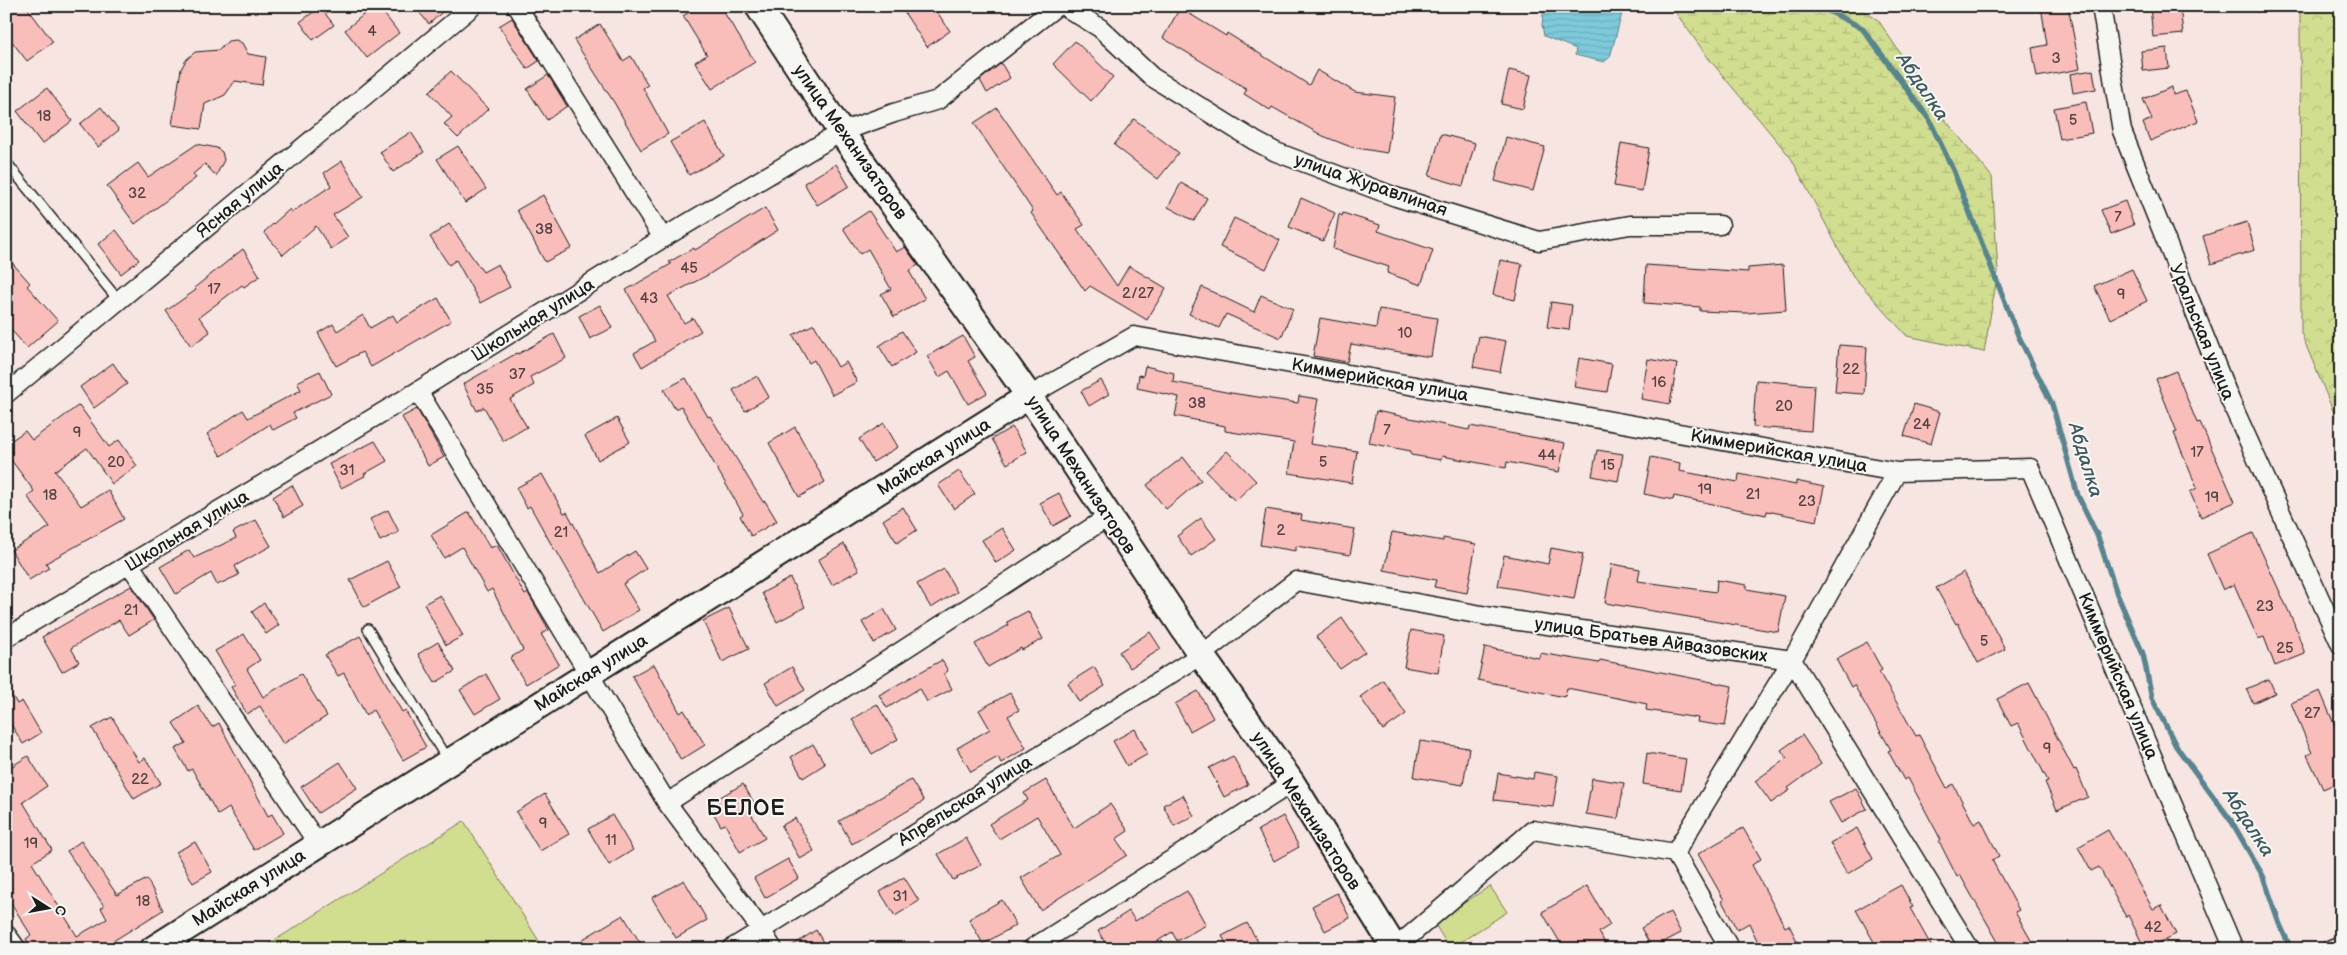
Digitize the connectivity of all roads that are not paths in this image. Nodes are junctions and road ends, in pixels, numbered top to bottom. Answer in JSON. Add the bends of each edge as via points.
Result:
{"nodes":[{"id":1,"x":473,"y":6,"type":"edge"},
{"id":2,"x":517,"y":6,"type":"edge"},
{"id":3,"x":758,"y":6,"type":"edge"},
{"id":4,"x":1057,"y":6,"type":"edge"},
{"id":5,"x":1064,"y":6,"type":"edge"},
{"id":6,"x":2101,"y":6,"type":"edge"},
{"id":7,"x":841,"y":132,"type":"junction"},
{"id":8,"x":6,"y":162,"type":"edge"},
{"id":9,"x":1720,"y":225,"type":"dead end"},
{"id":10,"x":663,"y":238,"type":"junction"},
{"id":11,"x":119,"y":301,"type":"junction"},
{"id":12,"x":418,"y":391,"type":"junction"},
{"id":13,"x":6,"y":394,"type":"edge"},
{"id":14,"x":1029,"y":396,"type":"junction"},
{"id":15,"x":1897,"y":472,"type":"junction"},
{"id":16,"x":1108,"y":517,"type":"junction"},
{"id":17,"x":130,"y":565,"type":"junction"},
{"id":18,"x":368,"y":629,"type":"dead end"},
{"id":19,"x":6,"y":638,"type":"edge"},
{"id":20,"x":2341,"y":645,"type":"edge"},
{"id":21,"x":1200,"y":655,"type":"junction"},
{"id":22,"x":1792,"y":660,"type":"junction"},
{"id":23,"x":590,"y":673,"type":"junction"},
{"id":24,"x":448,"y":762,"type":"junction"},
{"id":25,"x":1292,"y":783,"type":"junction"},
{"id":26,"x":667,"y":803,"type":"junction"},
{"id":27,"x":318,"y":844,"type":"junction"},
{"id":28,"x":1674,"y":853,"type":"junction"},
{"id":29,"x":760,"y":928,"type":"junction"},
{"id":30,"x":6,"y":934,"type":"edge"},
{"id":31,"x":2341,"y":945,"type":"edge"},
{"id":32,"x":17,"y":949,"type":"edge"},
{"id":33,"x":154,"y":949,"type":"edge"},
{"id":34,"x":730,"y":949,"type":"edge"},
{"id":35,"x":772,"y":949,"type":"edge"},
{"id":36,"x":1031,"y":949,"type":"edge"},
{"id":37,"x":1395,"y":949,"type":"edge"},
{"id":38,"x":1730,"y":949,"type":"edge"},
{"id":39,"x":1970,"y":949,"type":"edge"},
{"id":40,"x":2234,"y":949,"type":"edge"},
{"id":41,"x":2331,"y":949,"type":"edge"}],
"edges":[{"from":1,"to":11,"type":"street","name":"Ясная улица"},
{"from":2,"to":10,"type":"street"},
{"from":3,"to":7,"type":"street","name":"улица Механизаторов"},
{"from":4,"to":7,"type":"street","name":"Школьная улица","via":[[938,100]]},
{"from":5,"to":9,"type":"street","name":"улица Журавлиная","via":[[1100,28],[1152,77],[1255,141],[1396,197],[1539,241],[1630,225]]},
{"from":6,"to":20,"type":"street","name":"Уральская улица","via":[[2122,131],[2230,400]]},
{"from":7,"to":10,"type":"street","name":"Школьная улица"},
{"from":7,"to":14,"type":"street","name":"улица Механизаторов"},
{"from":8,"to":11,"type":"lane"},
{"from":10,"to":12,"type":"street","name":"Школьная улица"},
{"from":11,"to":13,"type":"street","name":"Ясная улица"},
{"from":12,"to":17,"type":"street","name":"Школьная улица"},
{"from":12,"to":23,"type":"street"},
{"from":14,"to":15,"type":"street","name":"Киммерийская улица","via":[[1134,336]]},
{"from":14,"to":16,"type":"street","name":"улица Механизаторов"},
{"from":14,"to":23,"type":"street","name":"Майская улица"},
{"from":15,"to":22,"type":"street"},
{"from":15,"to":40,"type":"street","name":"Киммерийская улица","via":[[2030,468]]},
{"from":16,"to":21,"type":"street","name":"улица Механизаторов"},
{"from":16,"to":26,"type":"street"},
{"from":17,"to":19,"type":"street","name":"Школьная улица"},
{"from":17,"to":27,"type":"street"},
{"from":18,"to":24,"type":"lane"},
{"from":21,"to":22,"type":"street","name":"улица Братьев Айвазовских","via":[[1296,581],[1498,618]]},
{"from":21,"to":25,"type":"street","name":"улица Механизаторов"},
{"from":21,"to":29,"type":"street","name":"Апрельская улица"},
{"from":22,"to":28,"type":"street"},
{"from":22,"to":39,"type":"street","name":"улица Братьев Айвазовских"},
{"from":23,"to":24,"type":"street","name":"Майская улица"},
{"from":23,"to":26,"type":"street"},
{"from":24,"to":27,"type":"street","name":"Майская улица"},
{"from":25,"to":36,"type":"street"},
{"from":25,"to":37,"type":"street","name":"улица Механизаторов"},
{"from":26,"to":29,"type":"street"},
{"from":27,"to":33,"type":"street","name":"Майская улица"},
{"from":28,"to":37,"type":"street","via":[[1533,830]]},
{"from":28,"to":38,"type":"street"},
{"from":29,"to":34,"type":"street","name":"Апрельская улица"},
{"from":29,"to":35,"type":"street"},
{"from":30,"to":32,"type":"street"},
{"from":31,"to":41,"type":"street"}]}
